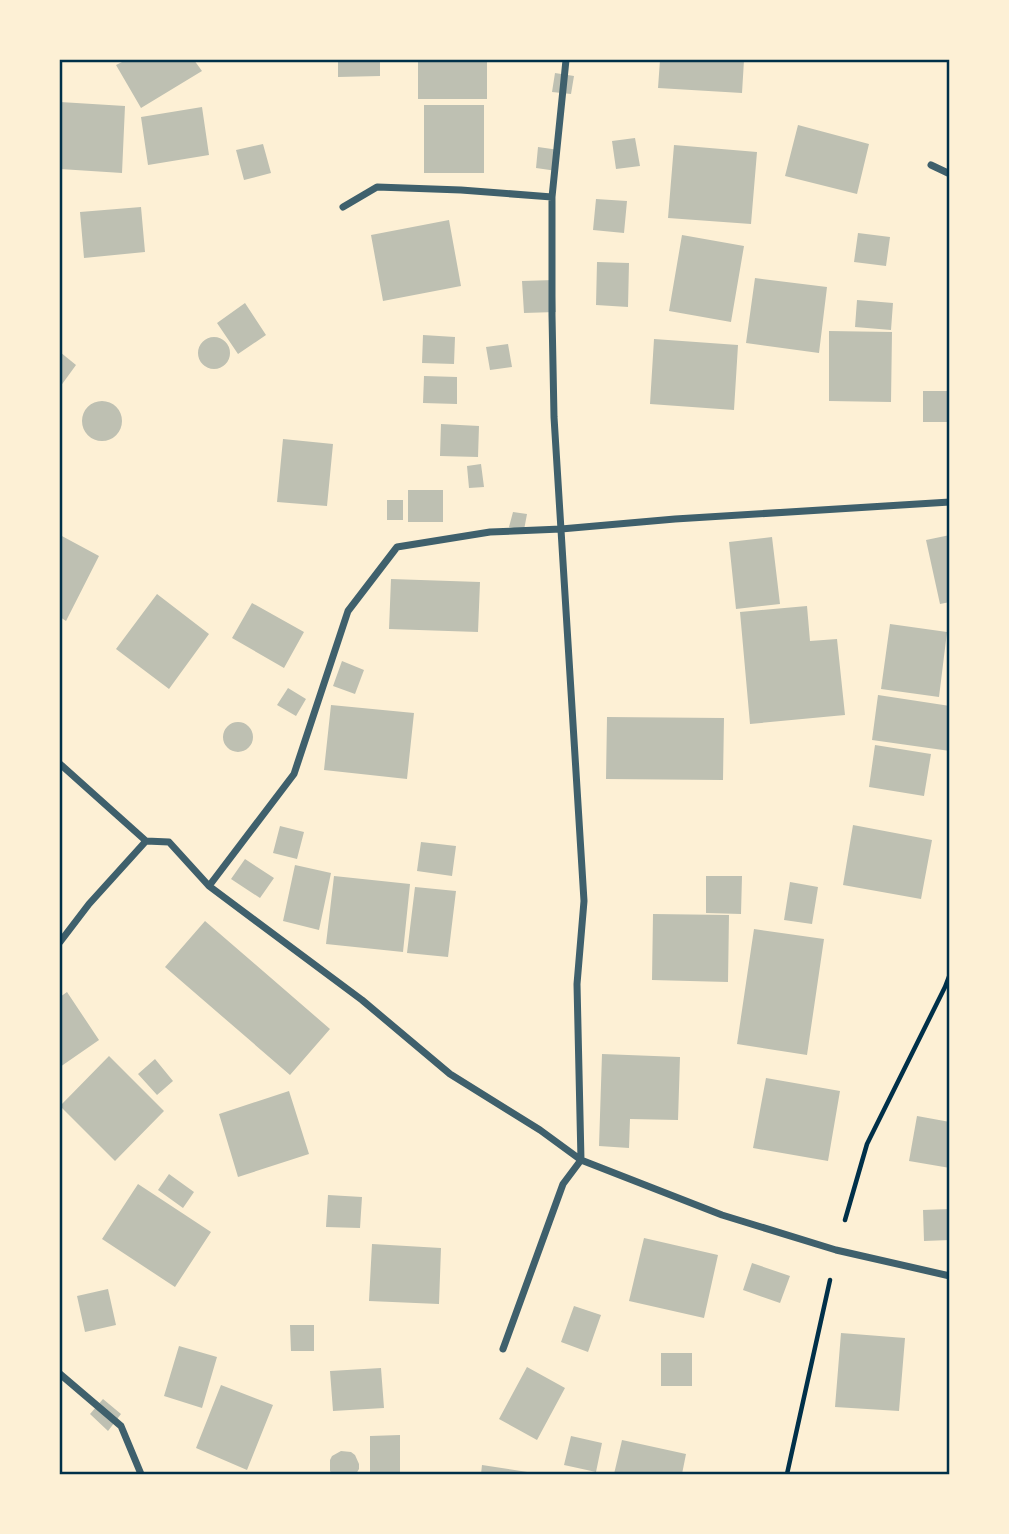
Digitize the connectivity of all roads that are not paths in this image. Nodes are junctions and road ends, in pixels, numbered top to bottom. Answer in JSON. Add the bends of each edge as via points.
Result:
{"nodes":[{"id":1,"x":566,"y":60,"type":"edge"},
{"id":2,"x":931,"y":165,"type":"dead end"},
{"id":3,"x":950,"y":174,"type":"edge"},
{"id":4,"x":552,"y":197,"type":"junction"},
{"id":5,"x":343,"y":207,"type":"dead end"},
{"id":6,"x":950,"y":502,"type":"edge"},
{"id":7,"x":561,"y":529,"type":"junction"},
{"id":8,"x":60,"y":764,"type":"edge"},
{"id":9,"x":146,"y":841,"type":"junction"},
{"id":10,"x":209,"y":886,"type":"junction"},
{"id":11,"x":60,"y":943,"type":"edge"},
{"id":12,"x":581,"y":1160,"type":"junction"},
{"id":13,"x":950,"y":1276,"type":"edge"},
{"id":14,"x":503,"y":1349,"type":"dead end"},
{"id":15,"x":60,"y":1374,"type":"edge"},
{"id":16,"x":141,"y":1475,"type":"edge"}],
"edges":[{"from":1,"to":4,"type":"street"},
{"from":2,"to":3,"type":"street"},
{"from":4,"to":5,"type":"street","via":[[377,187]]},
{"from":4,"to":7,"type":"street","via":[[554,417]]},
{"from":6,"to":7,"type":"street"},
{"from":7,"to":10,"type":"street","via":[[491,532],[397,547],[348,611],[294,774]]},
{"from":7,"to":12,"type":"street","via":[[584,901],[577,984]]},
{"from":8,"to":9,"type":"street"},
{"from":9,"to":10,"type":"street","via":[[169,842]]},
{"from":9,"to":11,"type":"street"},
{"from":10,"to":12,"type":"street","via":[[362,1000],[450,1074]]},
{"from":12,"to":13,"type":"street","via":[[722,1215],[836,1250]]},
{"from":12,"to":14,"type":"street","via":[[562,1184]]},
{"from":15,"to":16,"type":"street","via":[[121,1426]]}]}
